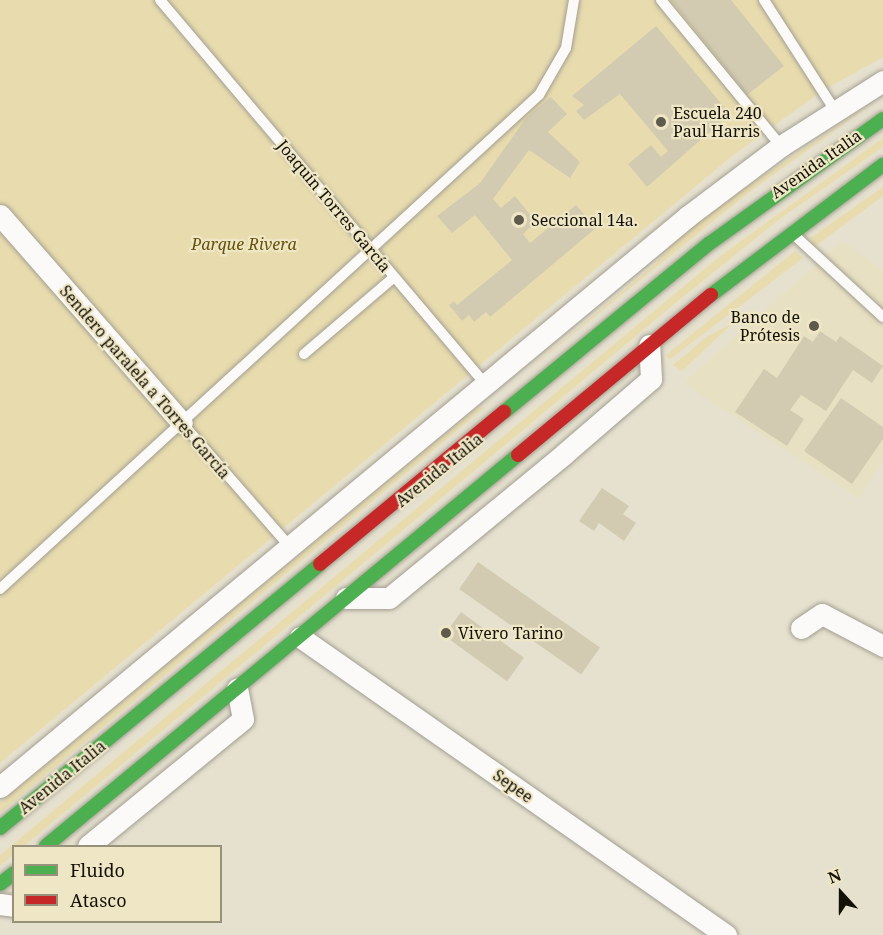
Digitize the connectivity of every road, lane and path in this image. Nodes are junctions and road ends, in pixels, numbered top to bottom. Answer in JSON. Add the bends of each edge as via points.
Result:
{"nodes":[{"id":1,"x":160,"y":0,"type":"edge"},
{"id":2,"x":574,"y":0,"type":"edge"},
{"id":3,"x":661,"y":0,"type":"edge"},
{"id":4,"x":764,"y":0,"type":"edge"},
{"id":5,"x":883,"y":81,"type":"edge"},
{"id":6,"x":834,"y":109,"type":"junction"},
{"id":7,"x":883,"y":119,"type":"edge"},
{"id":8,"x":781,"y":146,"type":"junction"},
{"id":9,"x":883,"y":165,"type":"edge"},
{"id":10,"x":0,"y":215,"type":"edge"},
{"id":11,"x":790,"y":230,"type":"junction"},
{"id":12,"x":370,"y":249,"type":"junction"},
{"id":13,"x":394,"y":277,"type":"junction"},
{"id":14,"x":883,"y":317,"type":"edge"},
{"id":15,"x":649,"y":345,"type":"junction"},
{"id":16,"x":304,"y":354,"type":"dead end"},
{"id":17,"x":486,"y":385,"type":"junction"},
{"id":18,"x":510,"y":411,"type":"junction"},
{"id":19,"x":182,"y":423,"type":"junction"},
{"id":20,"x":291,"y":548,"type":"junction"},
{"id":21,"x":0,"y":589,"type":"edge"},
{"id":22,"x":346,"y":598,"type":"junction"},
{"id":23,"x":801,"y":628,"type":"dead end"},
{"id":24,"x":300,"y":637,"type":"junction"},
{"id":25,"x":883,"y":646,"type":"edge"},
{"id":26,"x":237,"y":689,"type":"junction"},
{"id":27,"x":0,"y":787,"type":"edge"},
{"id":28,"x":0,"y":828,"type":"edge"},
{"id":29,"x":47,"y":845,"type":"edge"},
{"id":30,"x":89,"y":845,"type":"edge"},
{"id":31,"x":12,"y":875,"type":"edge"},
{"id":32,"x":0,"y":884,"type":"edge"},
{"id":33,"x":726,"y":935,"type":"edge"}],
"edges":[{"from":1,"to":12,"type":"lane","name":"Joaquín Torres García"},
{"from":2,"to":12,"type":"lane","via":[[566,48],[539,95]]},
{"from":3,"to":8,"type":"lane"},
{"from":4,"to":6,"type":"lane"},
{"from":5,"to":6,"type":"street","name":"Avenida Italia"},
{"from":6,"to":8,"type":"street","name":"Avenida Italia"},
{"from":7,"to":18,"type":"main road","name":"Avenida Italia","via":[[757,206]]},
{"from":8,"to":17,"type":"street","name":"Avenida Italia"},
{"from":9,"to":11,"type":"main road"},
{"from":10,"to":19,"type":"street","name":"Sendero paralela a Torres García"},
{"from":11,"to":14,"type":"lane"},
{"from":11,"to":15,"type":"main road"},
{"from":12,"to":13,"type":"lane","name":"Joaquín Torres García"},
{"from":12,"to":19,"type":"lane"},
{"from":13,"to":16,"type":"lane"},
{"from":13,"to":17,"type":"lane","name":"Joaquín Torres García"},
{"from":15,"to":22,"type":"main road"},
{"from":15,"to":22,"type":"street","via":[[651,380],[555,462],[389,598]]},
{"from":17,"to":18,"type":"street","name":"Joaquín Torres García"},
{"from":17,"to":20,"type":"street","name":"Avenida Italia"},
{"from":18,"to":28,"type":"main road","name":"Avenida Italia"},
{"from":19,"to":20,"type":"lane","name":"Sendero paralela a Torres García"},
{"from":19,"to":21,"type":"lane"},
{"from":20,"to":27,"type":"street","name":"Avenida Italia"},
{"from":22,"to":24,"type":"main road"},
{"from":23,"to":25,"type":"street","via":[[822,614]]},
{"from":24,"to":26,"type":"main road"},
{"from":24,"to":33,"type":"street","name":"Sepee"},
{"from":26,"to":29,"type":"main road"},
{"from":26,"to":30,"type":"street","via":[[243,719]]},
{"from":31,"to":32,"type":"main road"}]}
